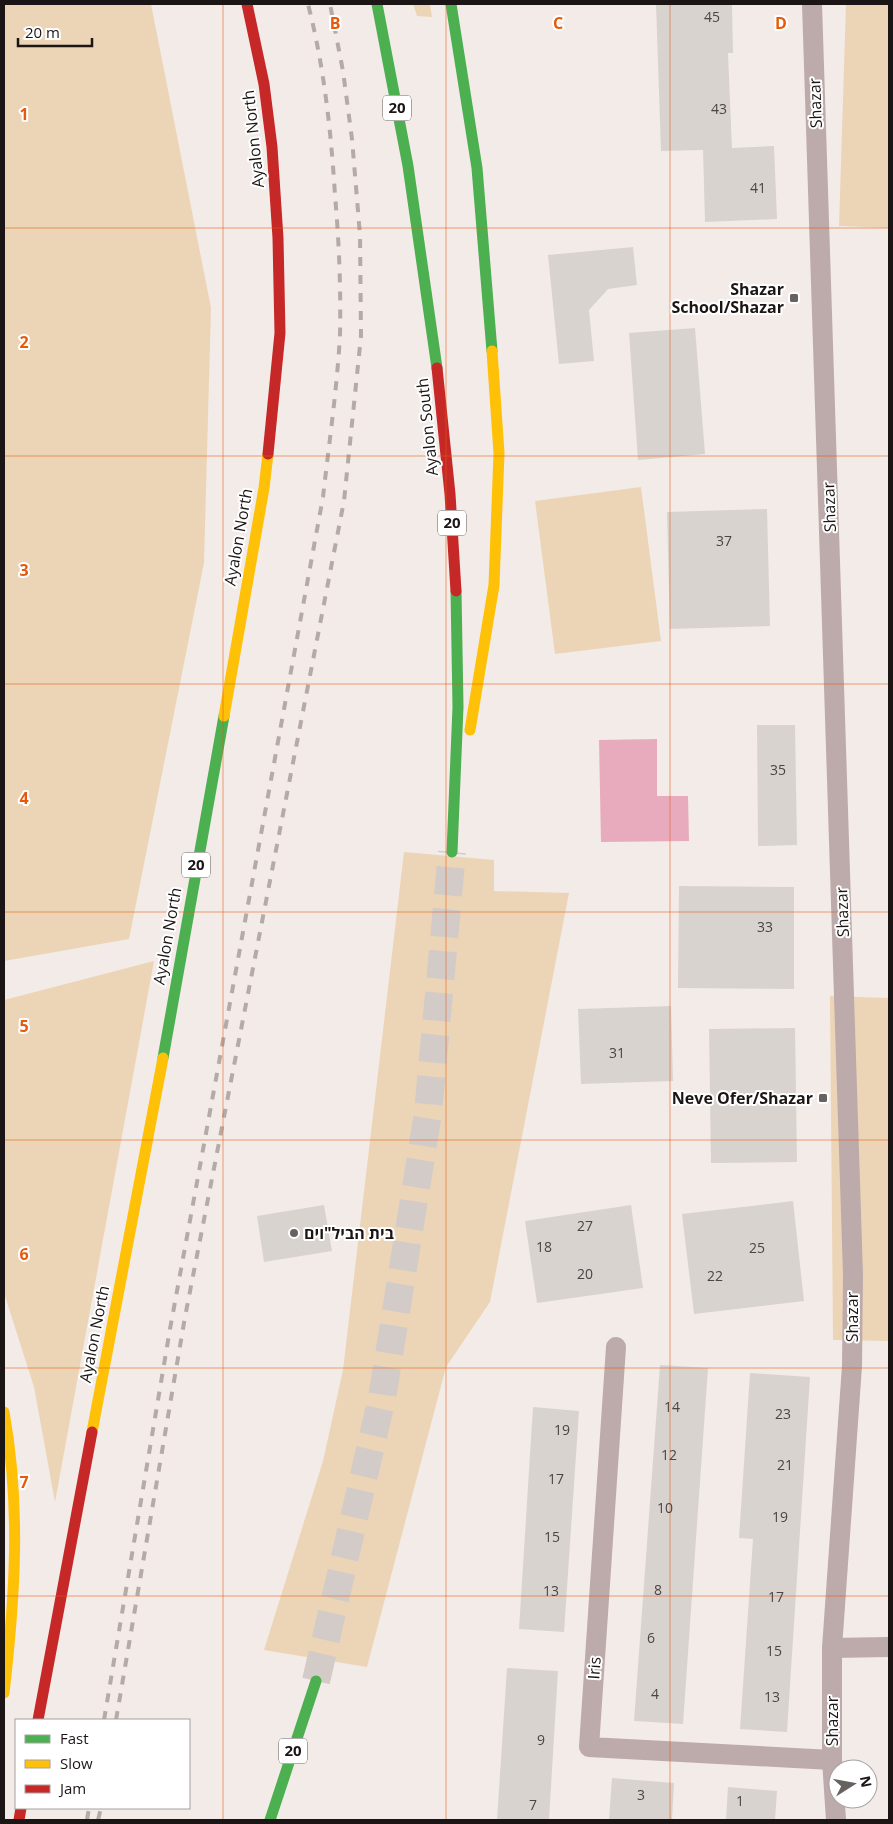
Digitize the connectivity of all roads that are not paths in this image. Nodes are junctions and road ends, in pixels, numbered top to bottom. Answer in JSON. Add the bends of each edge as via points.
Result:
{"nodes":[{"id":1,"x":246,"y":4,"type":"edge"},
{"id":2,"x":377,"y":4,"type":"edge"},
{"id":3,"x":451,"y":4,"type":"edge"},
{"id":4,"x":812,"y":4,"type":"edge"},
{"id":5,"x":453,"y":835,"type":"junction"},
{"id":6,"x":452,"y":852,"type":"tunnel mouth"},
{"id":7,"x":616,"y":1347,"type":"dead end"},
{"id":8,"x":4,"y":1412,"type":"edge"},
{"id":9,"x":889,"y":1647,"type":"edge"},
{"id":10,"x":832,"y":1648,"type":"junction"},
{"id":11,"x":316,"y":1681,"type":"tunnel mouth"},
{"id":12,"x":4,"y":1693,"type":"edge"},
{"id":13,"x":38,"y":1719,"type":"edge"},
{"id":14,"x":832,"y":1759,"type":"edge"},
{"id":15,"x":828,"y":1760,"type":"edge"},
{"id":16,"x":270,"y":1820,"type":"edge"}],
"edges":[{"from":1,"to":13,"type":"highway","name":"Ayalon North","number":"20","via":[[264,84],[278,238],[280,333],[266,469],[168,1025]]},
{"from":2,"to":5,"type":"highway","name":"Ayalon South","number":"20","via":[[415,212],[444,418],[454,542],[458,660]]},
{"from":3,"to":5,"type":"highway","via":[[477,168],[499,453],[494,585]]},
{"from":4,"to":10,"type":"street","name":"Shazar","via":[[852,1275],[852,1366]]},
{"from":5,"to":6,"type":"highway","name":"Ayalon South","number":"20"},
{"from":7,"to":15,"type":"street","name":"Iris","via":[[589,1746]]},
{"from":8,"to":12,"type":"highway","via":[[12,1451],[17,1523],[14,1604]]},
{"from":9,"to":10,"type":"street"},
{"from":10,"to":14,"type":"street","name":"Shazar"},
{"from":11,"to":16,"type":"highway","number":"20"}]}
